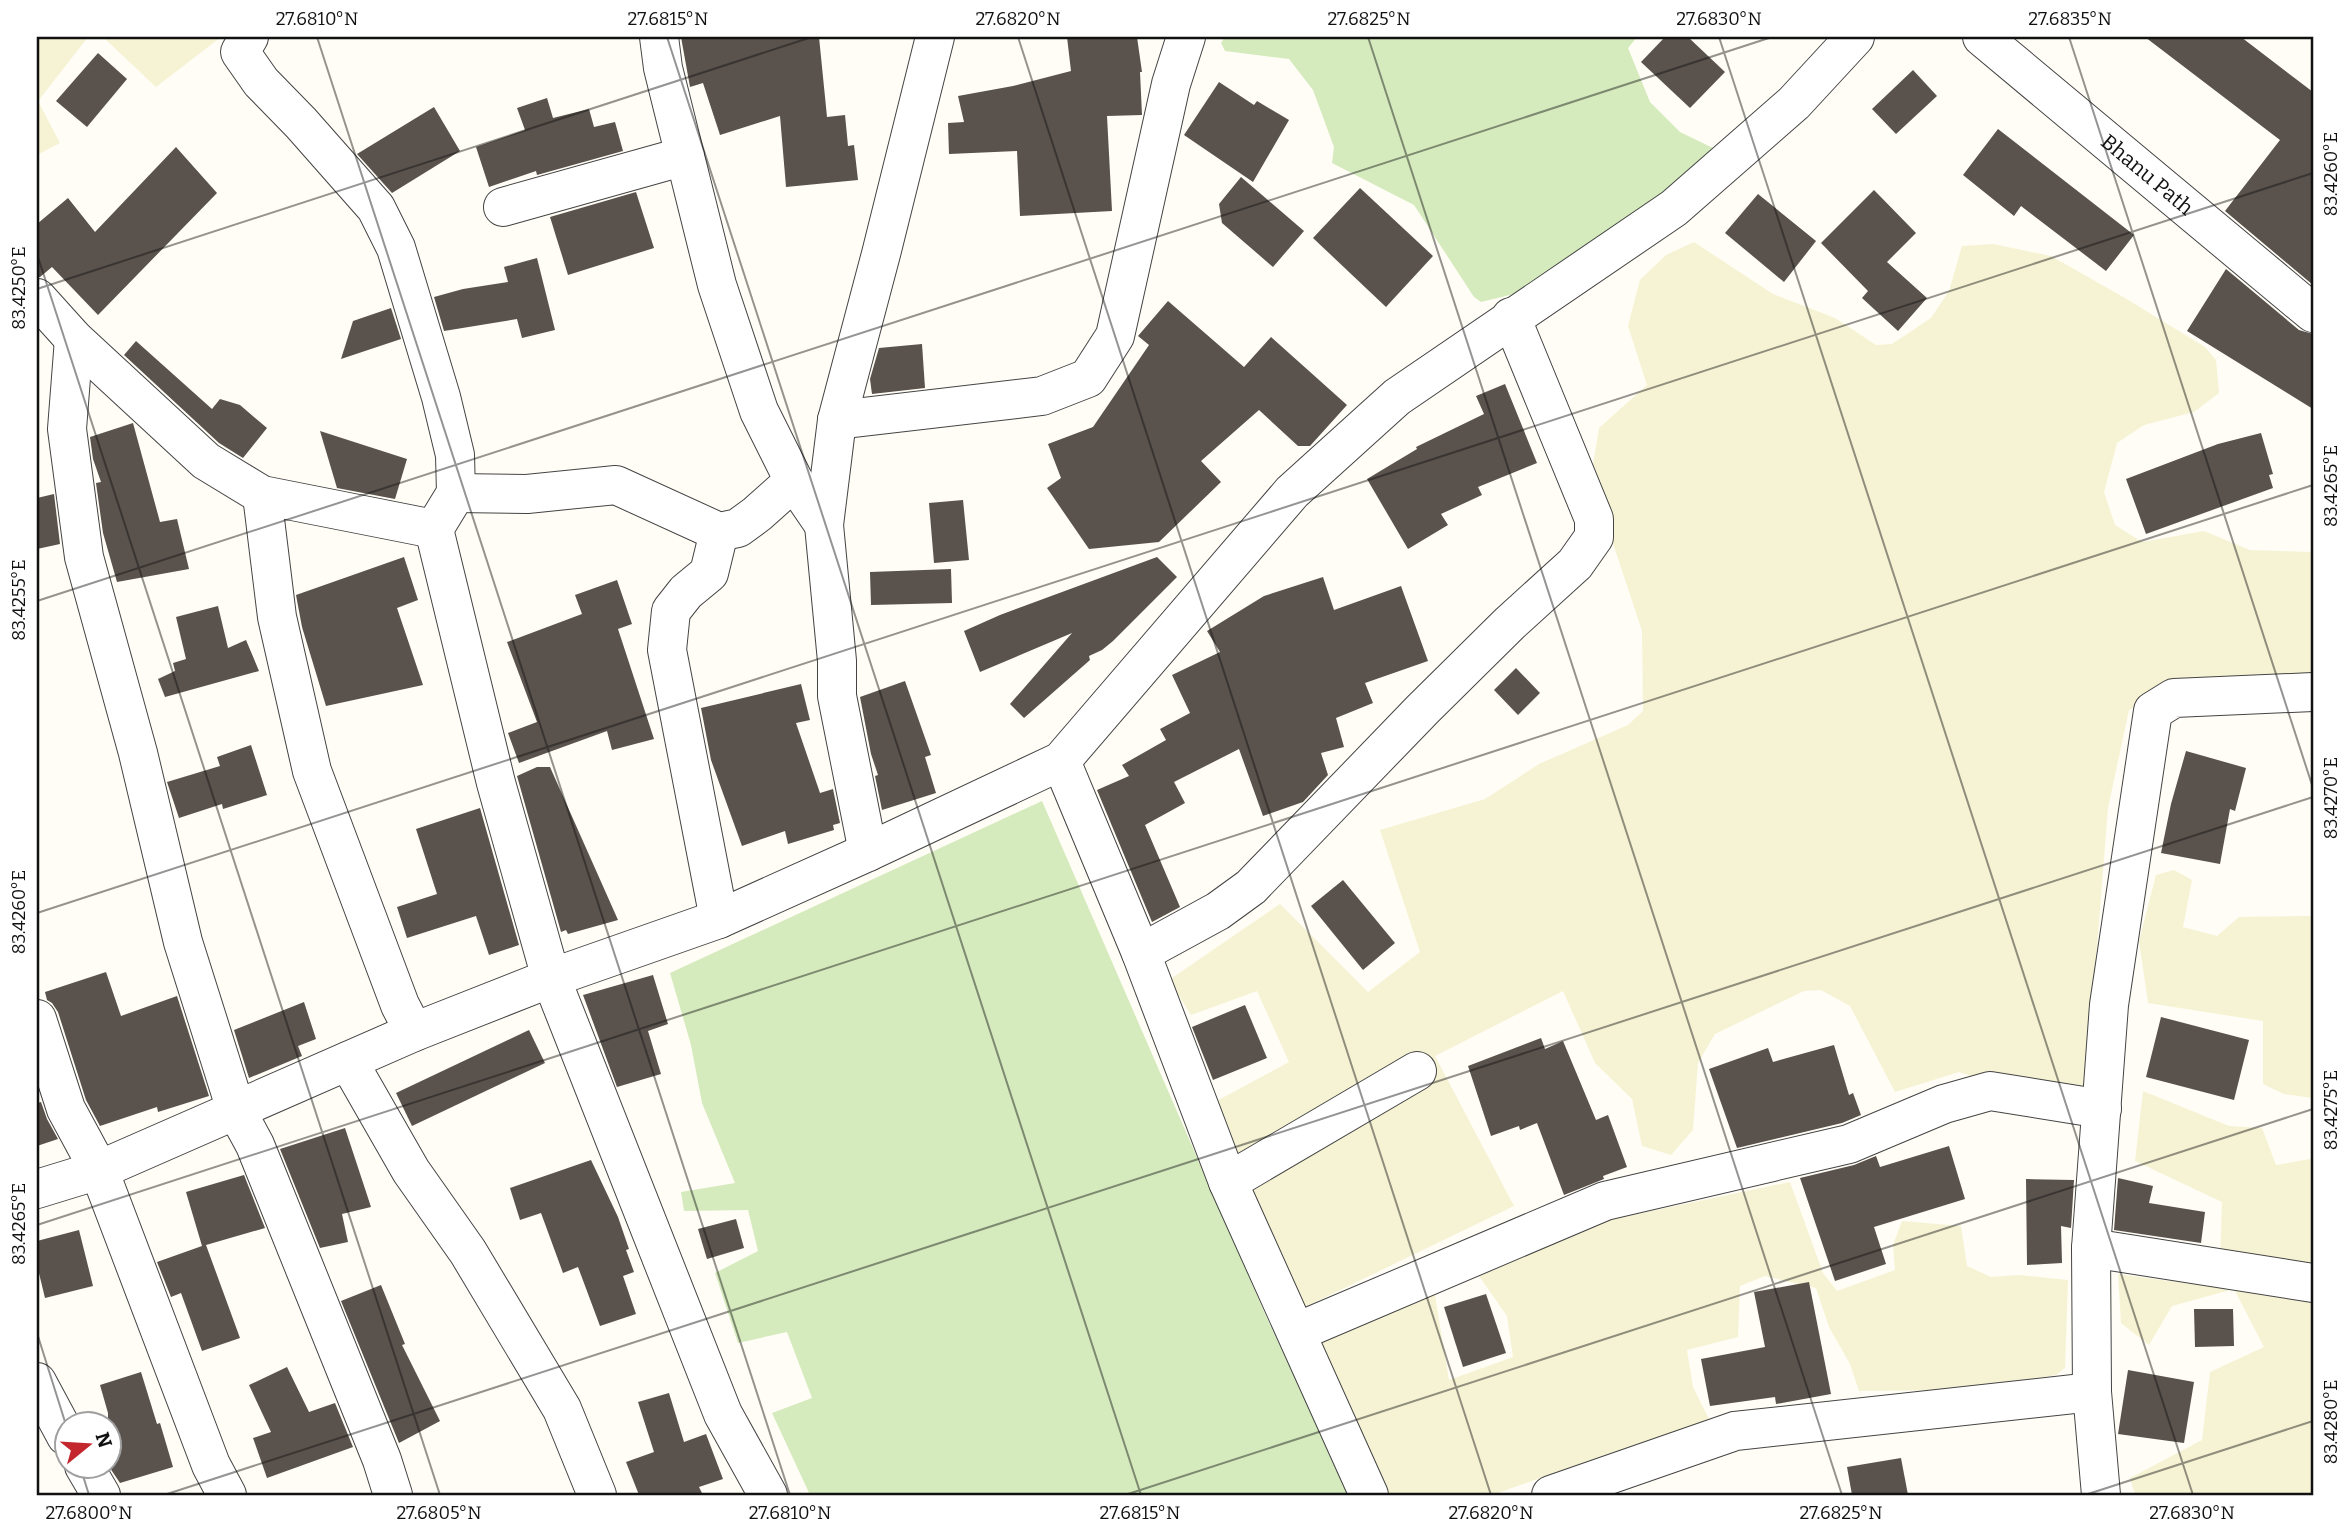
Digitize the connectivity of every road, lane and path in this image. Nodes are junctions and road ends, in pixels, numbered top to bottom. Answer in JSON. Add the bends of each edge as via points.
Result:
{"nodes":[{"id":1,"x":249,"y":37,"type":"edge"},
{"id":2,"x":659,"y":37,"type":"edge"},
{"id":3,"x":935,"y":37,"type":"edge"},
{"id":4,"x":1186,"y":37,"type":"edge"},
{"id":5,"x":1855,"y":37,"type":"edge"},
{"id":6,"x":1982,"y":37,"type":"edge"},
{"id":7,"x":685,"y":156,"type":"junction"},
{"id":8,"x":503,"y":207,"type":"dead end"},
{"id":9,"x":37,"y":298,"type":"edge"},
{"id":10,"x":2313,"y":313,"type":"edge"},
{"id":11,"x":1511,"y":317,"type":"junction"},
{"id":12,"x":74,"y":339,"type":"junction"},
{"id":13,"x":837,"y":420,"type":"junction"},
{"id":14,"x":794,"y":481,"type":"junction"},
{"id":15,"x":456,"y":493,"type":"junction"},
{"id":16,"x":262,"y":495,"type":"junction"},
{"id":17,"x":824,"y":525,"type":"junction"},
{"id":18,"x":434,"y":529,"type":"junction"},
{"id":19,"x":719,"y":532,"type":"junction"},
{"id":20,"x":2313,"y":692,"type":"edge"},
{"id":21,"x":1061,"y":761,"type":"junction"},
{"id":22,"x":868,"y":852,"type":"junction"},
{"id":23,"x":719,"y":919,"type":"junction"},
{"id":24,"x":1141,"y":953,"type":"junction"},
{"id":25,"x":551,"y":978,"type":"junction"},
{"id":26,"x":37,"y":1019,"type":"edge"},
{"id":27,"x":414,"y":1032,"type":"junction"},
{"id":28,"x":348,"y":1061,"type":"junction"},
{"id":29,"x":1417,"y":1071,"type":"dead end"},
{"id":30,"x":2102,"y":1109,"type":"junction"},
{"id":31,"x":236,"y":1110,"type":"junction"},
{"id":32,"x":99,"y":1170,"type":"junction"},
{"id":33,"x":1228,"y":1182,"type":"junction"},
{"id":34,"x":37,"y":1189,"type":"edge"},
{"id":35,"x":2091,"y":1248,"type":"junction"},
{"id":36,"x":2313,"y":1283,"type":"edge"},
{"id":37,"x":1297,"y":1332,"type":"junction"},
{"id":38,"x":37,"y":1382,"type":"edge"},
{"id":39,"x":2092,"y":1392,"type":"junction"},
{"id":40,"x":52,"y":1410,"type":"edge"},
{"id":41,"x":227,"y":1495,"type":"edge"},
{"id":42,"x":393,"y":1495,"type":"edge"},
{"id":43,"x":597,"y":1495,"type":"edge"},
{"id":44,"x":768,"y":1495,"type":"edge"},
{"id":45,"x":1369,"y":1495,"type":"edge"},
{"id":46,"x":1551,"y":1495,"type":"edge"},
{"id":47,"x":2101,"y":1495,"type":"edge"}],
"edges":[{"from":1,"to":15,"type":"street","via":[[240,51],[261,82],[376,208],[396,247],[441,397],[455,456]]},
{"from":2,"to":7,"type":"street"},
{"from":3,"to":13,"type":"street"},
{"from":4,"to":13,"type":"street","via":[[1171,84],[1115,336],[1088,378],[1042,396]]},
{"from":5,"to":11,"type":"street","via":[[1794,103],[1674,208]]},
{"from":6,"to":10,"type":"street","name":"Bhanu Path"},
{"from":7,"to":8,"type":"street"},
{"from":7,"to":14,"type":"street","via":[[718,285],[759,411]]},
{"from":9,"to":12,"type":"street"},
{"from":11,"to":21,"type":"street","via":[[1398,397],[1292,492]]},
{"from":11,"to":24,"type":"street","via":[[1594,520],[1594,537],[1575,564],[1433,699],[1251,887]]},
{"from":12,"to":16,"type":"street","via":[[206,461]]},
{"from":12,"to":31,"type":"street","via":[[67,429],[84,557],[183,942]]},
{"from":13,"to":17,"type":"street"},
{"from":14,"to":17,"type":"street"},
{"from":14,"to":19,"type":"street","via":[[738,528]]},
{"from":15,"to":18,"type":"street"},
{"from":15,"to":19,"type":"street","via":[[527,494],[616,485]]},
{"from":16,"to":18,"type":"street"},
{"from":16,"to":27,"type":"street","via":[[277,618],[312,771]]},
{"from":17,"to":22,"type":"street","via":[[837,696]]},
{"from":18,"to":25,"type":"street","via":[[496,783]]},
{"from":19,"to":23,"type":"street","via":[[709,573],[671,611],[667,650]]},
{"from":20,"to":30,"type":"street","via":[[2174,698],[2153,711],[2109,1004]]},
{"from":21,"to":22,"type":"street"},
{"from":21,"to":24,"type":"street"},
{"from":22,"to":23,"type":"street"},
{"from":23,"to":25,"type":"street"},
{"from":24,"to":33,"type":"street"},
{"from":25,"to":27,"type":"street"},
{"from":25,"to":44,"type":"street","via":[[723,1414]]},
{"from":26,"to":32,"type":"street","via":[[66,1109]]},
{"from":27,"to":28,"type":"street"},
{"from":28,"to":31,"type":"street"},
{"from":28,"to":43,"type":"street","via":[[411,1171],[468,1252],[562,1409]]},
{"from":29,"to":33,"type":"street"},
{"from":30,"to":35,"type":"street"},
{"from":30,"to":37,"type":"street","via":[[1990,1091],[1944,1104],[1849,1144],[1605,1201]]},
{"from":31,"to":32,"type":"street"},
{"from":31,"to":42,"type":"street","via":[[255,1145]]},
{"from":32,"to":34,"type":"street"},
{"from":32,"to":41,"type":"street","via":[[211,1465]]},
{"from":33,"to":37,"type":"street"},
{"from":35,"to":36,"type":"street"},
{"from":35,"to":39,"type":"street"},
{"from":37,"to":45,"type":"street"},
{"from":38,"to":40,"type":"street"},
{"from":39,"to":46,"type":"street","via":[[1735,1431]]},
{"from":39,"to":47,"type":"street"}]}
